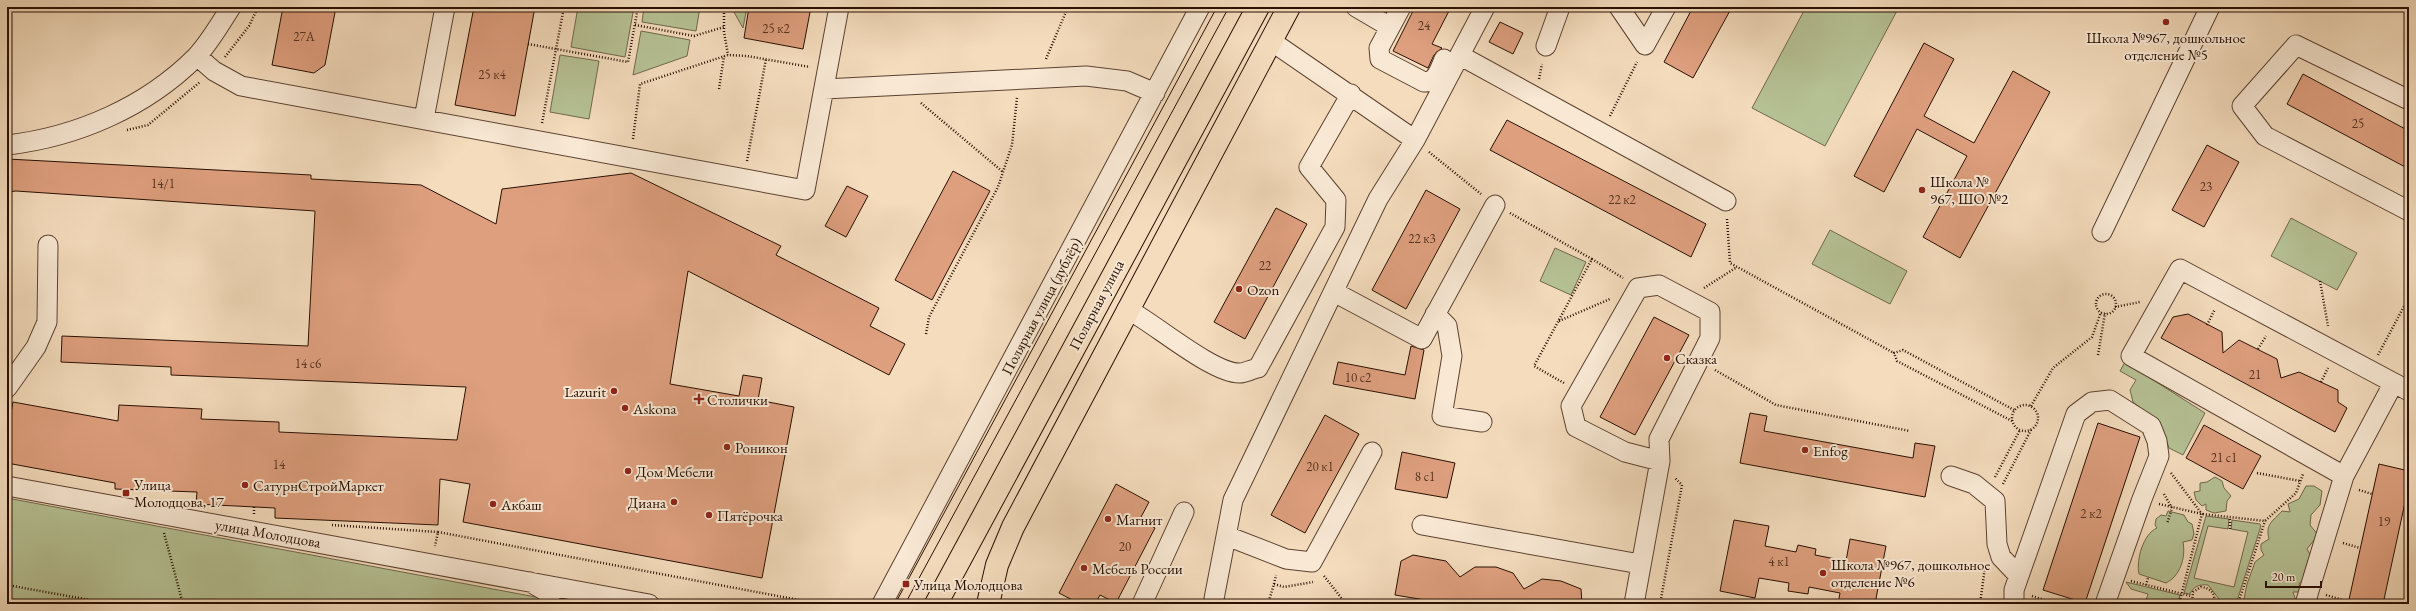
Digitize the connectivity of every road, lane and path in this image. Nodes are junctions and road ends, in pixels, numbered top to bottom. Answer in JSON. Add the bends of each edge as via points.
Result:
{"nodes":[{"id":1,"x":231,"y":7,"type":"edge"},
{"id":2,"x":445,"y":7,"type":"edge"},
{"id":3,"x":564,"y":7,"type":"edge"},
{"id":4,"x":638,"y":7,"type":"edge"},
{"id":5,"x":724,"y":7,"type":"edge"},
{"id":6,"x":839,"y":7,"type":"edge"},
{"id":7,"x":1068,"y":7,"type":"edge"},
{"id":8,"x":1200,"y":7,"type":"edge"},
{"id":9,"x":1258,"y":7,"type":"edge"},
{"id":10,"x":1289,"y":7,"type":"edge"},
{"id":11,"x":1356,"y":7,"type":"edge"},
{"id":12,"x":1401,"y":7,"type":"edge"},
{"id":13,"x":1560,"y":7,"type":"edge"},
{"id":14,"x":1619,"y":7,"type":"edge"},
{"id":15,"x":1666,"y":7,"type":"edge"},
{"id":16,"x":2210,"y":7,"type":"edge"},
{"id":17,"x":1483,"y":11,"type":"edge"},
{"id":18,"x":635,"y":25,"type":"junction"},
{"id":19,"x":724,"y":27,"type":"junction"},
{"id":20,"x":1390,"y":27,"type":"junction"},
{"id":21,"x":1271,"y":41,"type":"junction"},
{"id":22,"x":528,"y":44,"type":"dead end"},
{"id":23,"x":1645,"y":45,"type":"junction"},
{"id":24,"x":1546,"y":46,"type":"joint"},
{"id":25,"x":556,"y":49,"type":"junction"},
{"id":26,"x":728,"y":55,"type":"junction"},
{"id":27,"x":197,"y":56,"type":"junction"},
{"id":28,"x":724,"y":56,"type":"junction"},
{"id":29,"x":1461,"y":56,"type":"junction"},
{"id":30,"x":766,"y":59,"type":"junction"},
{"id":31,"x":812,"y":67,"type":"dead end"},
{"id":32,"x":1038,"y":78,"type":"junction"},
{"id":33,"x":1019,"y":79,"type":"junction"},
{"id":34,"x":898,"y":84,"type":"junction"},
{"id":35,"x":719,"y":89,"type":"dead end"},
{"id":36,"x":824,"y":89,"type":"junction"},
{"id":37,"x":1155,"y":93,"type":"junction"},
{"id":38,"x":1351,"y":94,"type":"junction"},
{"id":39,"x":1536,"y":98,"type":"junction"},
{"id":40,"x":2409,"y":100,"type":"edge"},
{"id":41,"x":424,"y":119,"type":"junction"},
{"id":42,"x":1601,"y":133,"type":"junction"},
{"id":43,"x":539,"y":140,"type":"junction"},
{"id":44,"x":1415,"y":140,"type":"junction"},
{"id":45,"x":633,"y":141,"type":"dead end"},
{"id":46,"x":7,"y":145,"type":"edge"},
{"id":47,"x":1003,"y":172,"type":"junction"},
{"id":48,"x":744,"y":178,"type":"junction"},
{"id":49,"x":1726,"y":201,"type":"joint"},
{"id":50,"x":1495,"y":205,"type":"dead end"},
{"id":51,"x":2409,"y":212,"type":"edge"},
{"id":52,"x":2102,"y":232,"type":"dead end"},
{"id":53,"x":48,"y":245,"type":"dead end"},
{"id":54,"x":1737,"y":267,"type":"junction"},
{"id":55,"x":2320,"y":281,"type":"dead end"},
{"id":56,"x":1638,"y":288,"type":"junction"},
{"id":57,"x":1334,"y":292,"type":"junction"},
{"id":58,"x":2409,"y":297,"type":"edge"},
{"id":59,"x":1686,"y":299,"type":"junction"},
{"id":60,"x":1127,"y":309,"type":"junction"},
{"id":61,"x":2101,"y":312,"type":"junction"},
{"id":62,"x":1435,"y":314,"type":"junction"},
{"id":63,"x":2105,"y":314,"type":"junction"},
{"id":64,"x":1559,"y":321,"type":"junction"},
{"id":65,"x":926,"y":334,"type":"dead end"},
{"id":66,"x":2332,"y":350,"type":"junction"},
{"id":67,"x":1894,"y":353,"type":"junction"},
{"id":68,"x":2098,"y":354,"type":"dead end"},
{"id":69,"x":1699,"y":361,"type":"junction"},
{"id":70,"x":2370,"y":371,"type":"junction"},
{"id":71,"x":2401,"y":387,"type":"edge"},
{"id":72,"x":7,"y":388,"type":"edge"},
{"id":73,"x":1580,"y":391,"type":"junction"},
{"id":74,"x":2032,"y":406,"type":"junction"},
{"id":75,"x":2014,"y":410,"type":"junction"},
{"id":76,"x":2012,"y":421,"type":"junction"},
{"id":77,"x":1482,"y":422,"type":"dead end"},
{"id":78,"x":2031,"y":429,"type":"junction"},
{"id":79,"x":1910,"y":430,"type":"dead end"},
{"id":80,"x":2020,"y":430,"type":"junction"},
{"id":81,"x":1372,"y":452,"type":"dead end"},
{"id":82,"x":2159,"y":456,"type":"junction"},
{"id":83,"x":2309,"y":456,"type":"junction"},
{"id":84,"x":1660,"y":461,"type":"junction"},
{"id":85,"x":2257,"y":473,"type":"dead end"},
{"id":86,"x":1951,"y":476,"type":"dead end"},
{"id":87,"x":2344,"y":476,"type":"junction"},
{"id":88,"x":2300,"y":482,"type":"junction"},
{"id":89,"x":7,"y":486,"type":"edge"},
{"id":90,"x":1990,"y":497,"type":"junction"},
{"id":91,"x":2142,"y":499,"type":"junction"},
{"id":92,"x":2172,"y":508,"type":"junction"},
{"id":93,"x":1184,"y":512,"type":"dead end"},
{"id":94,"x":157,"y":513,"type":"junction"},
{"id":95,"x":2202,"y":514,"type":"junction"},
{"id":96,"x":2230,"y":517,"type":"junction"},
{"id":97,"x":2265,"y":521,"type":"junction"},
{"id":98,"x":2167,"y":524,"type":"dead end"},
{"id":99,"x":1422,"y":525,"type":"dead end"},
{"id":100,"x":2230,"y":529,"type":"dead end"},
{"id":101,"x":438,"y":532,"type":"dead end"},
{"id":102,"x":1227,"y":536,"type":"junction"},
{"id":103,"x":1997,"y":544,"type":"junction"},
{"id":104,"x":1312,"y":562,"type":"junction"},
{"id":105,"x":1640,"y":564,"type":"junction"},
{"id":106,"x":2114,"y":577,"type":"junction"},
{"id":107,"x":1324,"y":578,"type":"junction"},
{"id":108,"x":2148,"y":578,"type":"dead end"},
{"id":109,"x":529,"y":581,"type":"junction"},
{"id":110,"x":7,"y":585,"type":"edge"},
{"id":111,"x":2146,"y":585,"type":"junction"},
{"id":112,"x":2409,"y":586,"type":"edge"},
{"id":113,"x":2016,"y":590,"type":"edge"},
{"id":114,"x":2182,"y":594,"type":"junction"},
{"id":115,"x":604,"y":595,"type":"junction"},
{"id":116,"x":2191,"y":596,"type":"junction"},
{"id":117,"x":1343,"y":600,"type":"junction"},
{"id":118,"x":112,"y":604,"type":"edge"},
{"id":119,"x":183,"y":604,"type":"edge"},
{"id":120,"x":551,"y":604,"type":"edge"},
{"id":121,"x":572,"y":604,"type":"edge"},
{"id":122,"x":649,"y":604,"type":"edge"},
{"id":123,"x":803,"y":604,"type":"edge"},
{"id":124,"x":882,"y":604,"type":"edge"},
{"id":125,"x":936,"y":604,"type":"edge"},
{"id":126,"x":988,"y":604,"type":"edge"},
{"id":127,"x":1142,"y":604,"type":"edge"},
{"id":128,"x":1213,"y":604,"type":"edge"},
{"id":129,"x":1268,"y":604,"type":"edge"},
{"id":130,"x":1336,"y":604,"type":"edge"},
{"id":131,"x":1373,"y":604,"type":"edge"},
{"id":132,"x":1634,"y":604,"type":"edge"},
{"id":133,"x":1660,"y":604,"type":"edge"},
{"id":134,"x":1980,"y":604,"type":"edge"},
{"id":135,"x":2057,"y":604,"type":"edge"},
{"id":136,"x":2105,"y":604,"type":"edge"},
{"id":137,"x":2179,"y":604,"type":"edge"},
{"id":138,"x":2192,"y":604,"type":"edge"},
{"id":139,"x":2214,"y":604,"type":"edge"},
{"id":140,"x":2238,"y":604,"type":"edge"},
{"id":141,"x":2305,"y":604,"type":"edge"},
{"id":142,"x":2403,"y":604,"type":"edge"}],
"edges":[{"from":1,"to":27,"type":"street"},
{"from":2,"to":41,"type":"street"},
{"from":3,"to":25,"type":"path"},
{"from":4,"to":18,"type":"path"},
{"from":5,"to":19,"type":"path"},
{"from":6,"to":36,"type":"street"},
{"from":7,"to":32,"type":"path"},
{"from":8,"to":37,"type":"street","name":"Полярная улица (дублёр)"},
{"from":9,"to":125,"type":"main road","name":"Полярная улица"},
{"from":10,"to":21,"type":"main road","name":"Полярная улица"},
{"from":11,"to":20,"type":"street"},
{"from":12,"to":20,"type":"street"},
{"from":13,"to":24,"type":"street"},
{"from":14,"to":23,"type":"street"},
{"from":15,"to":23,"type":"street"},
{"from":16,"to":52,"type":"street"},
{"from":17,"to":20,"type":"street","via":[[1474,10],[1467,14],[1434,80],[1430,82],[1424,82],[1380,59],[1379,48]]},
{"from":17,"to":29,"type":"street"},
{"from":18,"to":19,"type":"path","via":[[694,36]]},
{"from":18,"to":25,"type":"path","via":[[628,62]]},
{"from":19,"to":26,"type":"path"},
{"from":21,"to":38,"type":"street"},
{"from":21,"to":60,"type":"main road","name":"Полярная улица"},
{"from":22,"to":25,"type":"path"},
{"from":23,"to":42,"type":"path"},
{"from":24,"to":39,"type":"path"},
{"from":25,"to":43,"type":"path"},
{"from":26,"to":28,"type":"path"},
{"from":26,"to":30,"type":"path"},
{"from":27,"to":41,"type":"street","via":[[214,71],[242,86]]},
{"from":27,"to":46,"type":"street","via":[[166,82],[125,110],[74,130]]},
{"from":28,"to":35,"type":"path"},
{"from":28,"to":45,"type":"path","via":[[640,84]]},
{"from":29,"to":39,"type":"street"},
{"from":29,"to":44,"type":"street"},
{"from":30,"to":31,"type":"path"},
{"from":30,"to":48,"type":"path"},
{"from":32,"to":33,"type":"street"},
{"from":32,"to":37,"type":"street","via":[[1112,78],[1127,81]]},
{"from":33,"to":34,"type":"street"},
{"from":33,"to":47,"type":"path","via":[[1012,145]]},
{"from":34,"to":36,"type":"street"},
{"from":34,"to":47,"type":"path"},
{"from":36,"to":48,"type":"street","via":[[805,190]]},
{"from":37,"to":124,"type":"street","name":"Полярная улица (дублёр)"},
{"from":38,"to":44,"type":"street"},
{"from":38,"to":60,"type":"street","via":[[1309,167],[1336,200],[1335,227],[1258,368],[1239,373],[1210,364]]},
{"from":39,"to":42,"type":"street"},
{"from":40,"to":51,"type":"street","via":[[2296,45],[2242,106],[2265,136]]},
{"from":41,"to":43,"type":"street"},
{"from":42,"to":49,"type":"street"},
{"from":43,"to":48,"type":"street"},
{"from":44,"to":57,"type":"street","via":[[1378,199]]},
{"from":47,"to":65,"type":"path","via":[[929,318]]},
{"from":49,"to":54,"type":"path","via":[[1730,263]]},
{"from":50,"to":62,"type":"street"},
{"from":53,"to":72,"type":"street","via":[[47,322],[36,347]]},
{"from":54,"to":59,"type":"path"},
{"from":54,"to":67,"type":"path"},
{"from":55,"to":66,"type":"path"},
{"from":56,"to":59,"type":"street","via":[[1659,285]]},
{"from":56,"to":64,"type":"path"},
{"from":56,"to":64,"type":"path","via":[[1592,259]]},
{"from":56,"to":73,"type":"street"},
{"from":57,"to":62,"type":"street","via":[[1422,339]]},
{"from":57,"to":102,"type":"street","via":[[1233,500]]},
{"from":58,"to":70,"type":"path"},
{"from":59,"to":69,"type":"street","via":[[1710,312],[1710,338]]},
{"from":60,"to":126,"type":"main road","name":"Полярная улица","via":[[1012,527],[997,565]]},
{"from":61,"to":63,"type":"path"},
{"from":61,"to":63,"type":"path","via":[[2097,306],[2097,299],[2103,294],[2111,295],[2116,305],[2112,311]]},
{"from":61,"to":74,"type":"path","via":[[2092,337],[2053,368]]},
{"from":62,"to":77,"type":"street","via":[[1447,326],[1452,356],[1442,416]]},
{"from":63,"to":68,"type":"path"},
{"from":64,"to":73,"type":"path","via":[[1534,366]]},
{"from":66,"to":70,"type":"street"},
{"from":66,"to":83,"type":"street","via":[[2180,269],[2131,356]]},
{"from":67,"to":75,"type":"path","via":[[1903,350]]},
{"from":67,"to":76,"type":"path","via":[[1897,361]]},
{"from":69,"to":79,"type":"path","via":[[1776,405]]},
{"from":69,"to":84,"type":"street","via":[[1659,439]]},
{"from":70,"to":71,"type":"street"},
{"from":71,"to":87,"type":"street"},
{"from":73,"to":84,"type":"street","via":[[1571,406],[1576,427],[1625,452]]},
{"from":74,"to":75,"type":"path","via":[[2022,405]]},
{"from":74,"to":78,"type":"path","via":[[2038,414],[2038,420]]},
{"from":75,"to":76,"type":"path"},
{"from":76,"to":80,"type":"path"},
{"from":78,"to":80,"type":"path"},
{"from":78,"to":90,"type":"path"},
{"from":80,"to":90,"type":"path"},
{"from":81,"to":104,"type":"street"},
{"from":82,"to":91,"type":"street"},
{"from":82,"to":95,"type":"path"},
{"from":82,"to":113,"type":"street","via":[[2151,426],[2110,400],[2092,402],[2076,414]]},
{"from":83,"to":87,"type":"street"},
{"from":83,"to":88,"type":"path"},
{"from":84,"to":105,"type":"street"},
{"from":84,"to":133,"type":"path","via":[[1682,485]]},
{"from":85,"to":88,"type":"path"},
{"from":86,"to":90,"type":"street","via":[[1974,484]]},
{"from":87,"to":141,"type":"street"},
{"from":88,"to":97,"type":"path","via":[[2296,493]]},
{"from":89,"to":94,"type":"street","name":"улица Молодцова"},
{"from":90,"to":103,"type":"street"},
{"from":91,"to":92,"type":"path"},
{"from":91,"to":106,"type":"street"},
{"from":92,"to":95,"type":"path"},
{"from":92,"to":98,"type":"path"},
{"from":93,"to":127,"type":"street"},
{"from":94,"to":109,"type":"street","name":"улица Молодцова"},
{"from":94,"to":119,"type":"path"},
{"from":95,"to":96,"type":"path"},
{"from":95,"to":114,"type":"path"},
{"from":96,"to":97,"type":"path"},
{"from":96,"to":100,"type":"path"},
{"from":97,"to":140,"type":"path"},
{"from":99,"to":105,"type":"street"},
{"from":101,"to":123,"type":"path","via":[[784,597],[799,600]]},
{"from":102,"to":104,"type":"street","via":[[1286,559]]},
{"from":102,"to":128,"type":"street"},
{"from":103,"to":113,"type":"street"},
{"from":103,"to":134,"type":"path","via":[[1987,554]]},
{"from":104,"to":107,"type":"path"},
{"from":105,"to":132,"type":"street"},
{"from":106,"to":111,"type":"path"},
{"from":106,"to":136,"type":"street"},
{"from":107,"to":117,"type":"path"},
{"from":107,"to":129,"type":"path","via":[[1284,587],[1274,584]]},
{"from":108,"to":111,"type":"path"},
{"from":109,"to":115,"type":"street","name":"улица Молодцова"},
{"from":109,"to":120,"type":"street","name":"улица Молодцова","via":[[546,592]]},
{"from":110,"to":118,"type":"path"},
{"from":111,"to":114,"type":"path"},
{"from":112,"to":142,"type":"path"},
{"from":113,"to":135,"type":"path"},
{"from":114,"to":116,"type":"path"},
{"from":114,"to":137,"type":"path"},
{"from":115,"to":121,"type":"street","name":"улица Молодцова","via":[[580,597]]},
{"from":115,"to":122,"type":"street","name":"улица Молодцова"},
{"from":116,"to":138,"type":"path"},
{"from":116,"to":139,"type":"path","via":[[2197,589],[2206,588],[2213,594]]},
{"from":117,"to":130,"type":"path"},
{"from":117,"to":131,"type":"path"}]}
